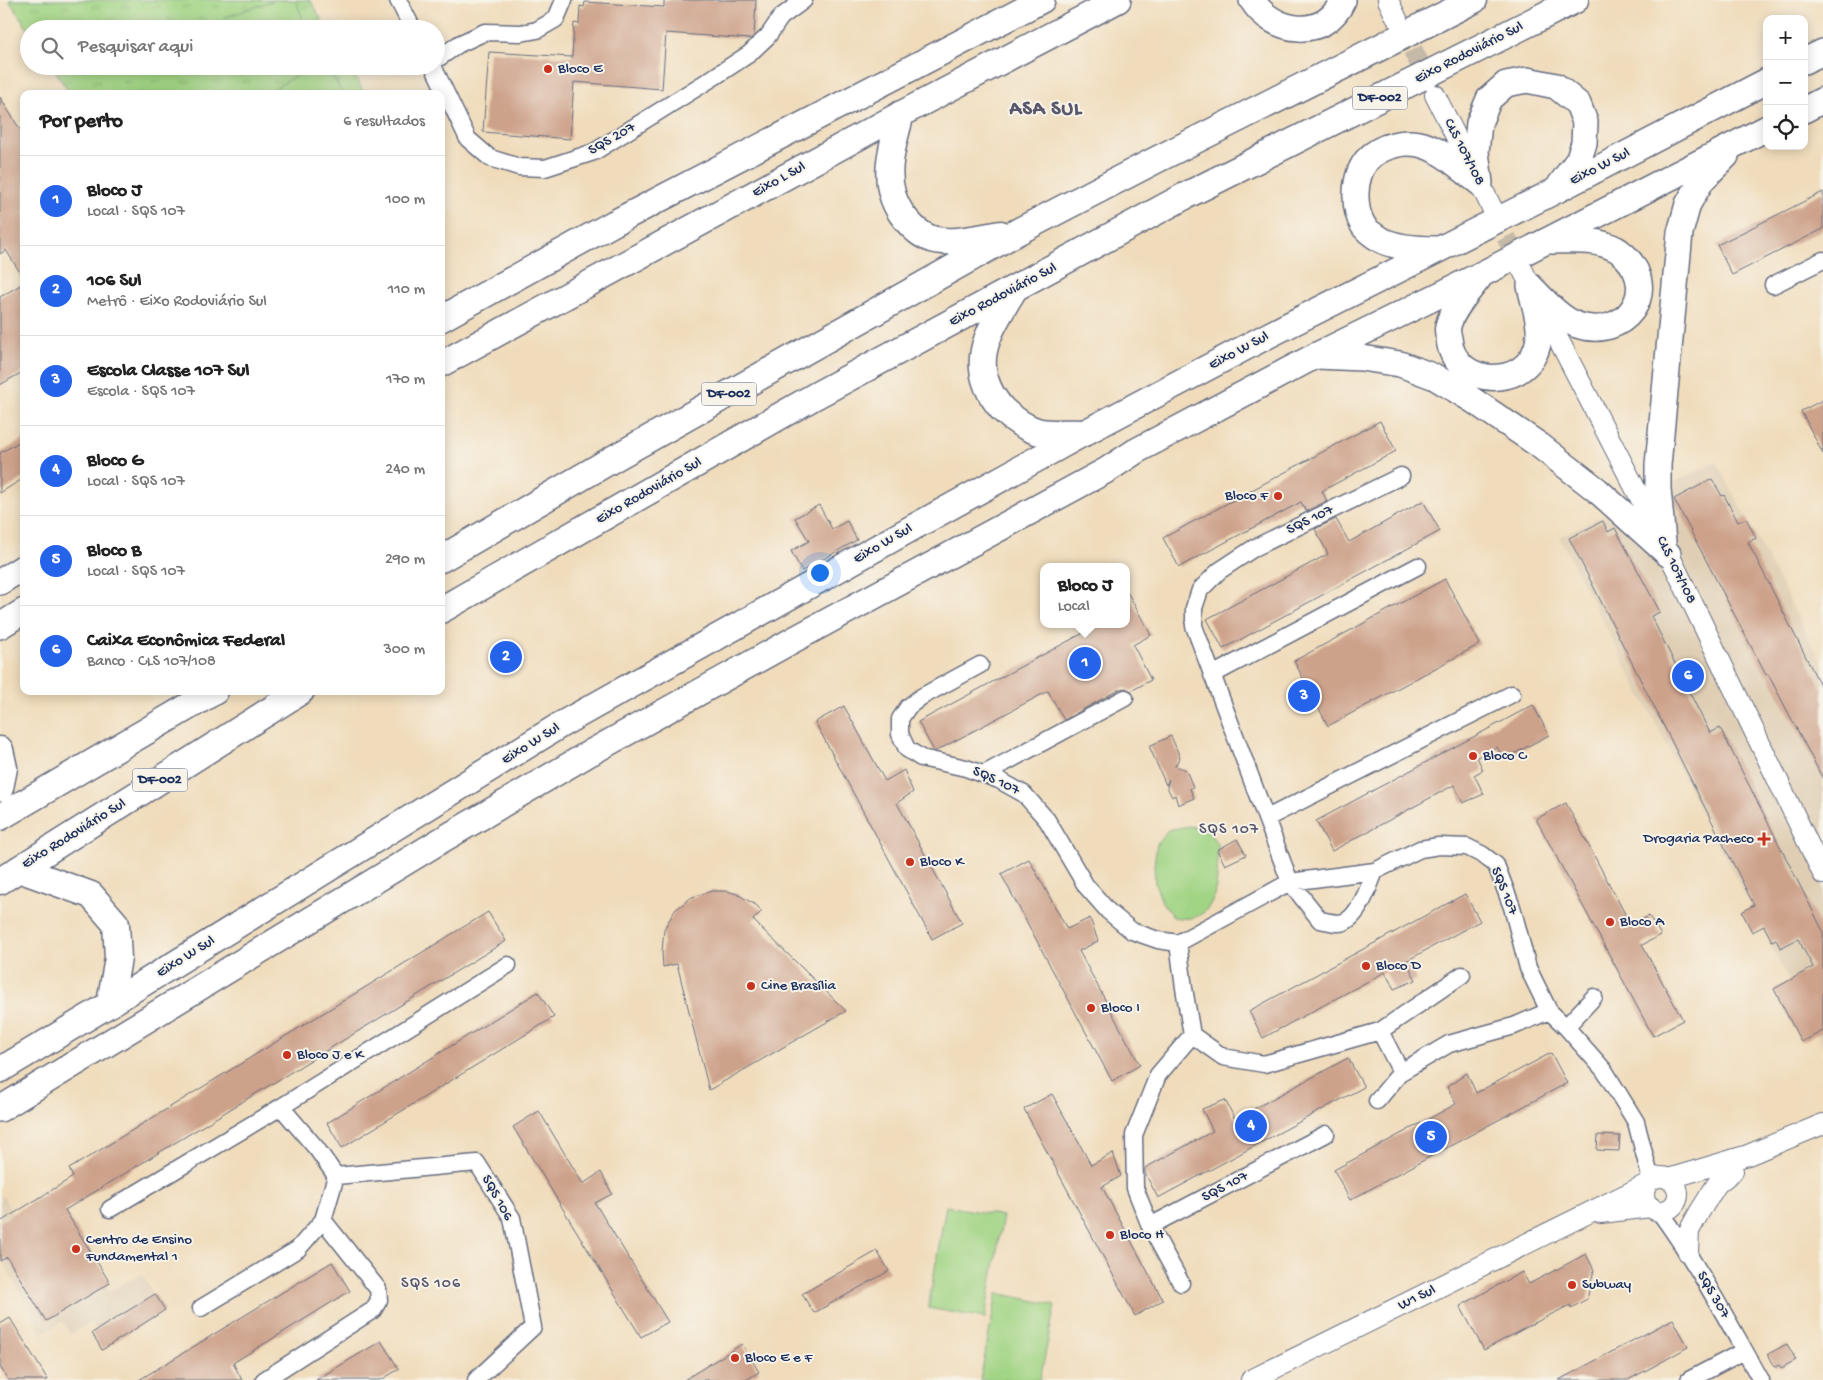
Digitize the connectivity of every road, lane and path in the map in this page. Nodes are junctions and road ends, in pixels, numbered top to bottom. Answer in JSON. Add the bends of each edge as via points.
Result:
{"nodes":[{"id":1,"x":398,"y":0,"type":"edge"},
{"id":2,"x":564,"y":0,"type":"edge"},
{"id":3,"x":804,"y":0,"type":"edge"},
{"id":4,"x":1042,"y":0,"type":"edge"},
{"id":5,"x":1118,"y":0,"type":"edge"},
{"id":6,"x":1252,"y":0,"type":"edge"},
{"id":7,"x":1343,"y":0,"type":"edge"},
{"id":8,"x":1388,"y":0,"type":"edge"},
{"id":9,"x":1474,"y":0,"type":"edge"},
{"id":10,"x":1575,"y":0,"type":"edge"},
{"id":11,"x":1397,"y":19,"type":"tunnel mouth"},
{"id":12,"x":408,"y":20,"type":"edge"},
{"id":13,"x":1823,"y":52,"type":"edge"},
{"id":14,"x":445,"y":54,"type":"edge"},
{"id":15,"x":1808,"y":60,"type":"edge"},
{"id":16,"x":437,"y":75,"type":"edge"},
{"id":17,"x":1763,"y":83,"type":"edge"},
{"id":18,"x":445,"y":90,"type":"edge"},
{"id":19,"x":445,"y":91,"type":"edge"},
{"id":20,"x":1435,"y":95,"type":"tunnel mouth"},
{"id":21,"x":1823,"y":100,"type":"edge"},
{"id":22,"x":1808,"y":108,"type":"edge"},
{"id":23,"x":901,"y":114,"type":"junction"},
{"id":24,"x":1763,"y":130,"type":"edge"},
{"id":25,"x":1741,"y":141,"type":"junction"},
{"id":26,"x":1480,"y":183,"type":"junction"},
{"id":27,"x":1557,"y":190,"type":"junction"},
{"id":28,"x":1493,"y":210,"type":"tunnel mouth"},
{"id":29,"x":1019,"y":231,"type":"junction"},
{"id":30,"x":1544,"y":241,"type":"junction"},
{"id":31,"x":1437,"y":249,"type":"junction"},
{"id":32,"x":1823,"y":260,"type":"edge"},
{"id":33,"x":1484,"y":273,"type":"junction"},
{"id":34,"x":1526,"y":278,"type":"junction"},
{"id":35,"x":1773,"y":285,"type":"dead end"},
{"id":36,"x":1015,"y":289,"type":"junction"},
{"id":37,"x":445,"y":317,"type":"edge"},
{"id":38,"x":1315,"y":356,"type":"junction"},
{"id":39,"x":445,"y":362,"type":"edge"},
{"id":40,"x":1084,"y":433,"type":"junction"},
{"id":41,"x":1401,"y":476,"type":"dead end"},
{"id":42,"x":1665,"y":548,"type":"junction"},
{"id":43,"x":445,"y":558,"type":"edge"},
{"id":44,"x":1418,"y":566,"type":"dead end"},
{"id":45,"x":20,"y":570,"type":"edge"},
{"id":46,"x":0,"y":582,"type":"edge"},
{"id":47,"x":445,"y":608,"type":"edge"},
{"id":48,"x":20,"y":613,"type":"edge"},
{"id":49,"x":0,"y":626,"type":"edge"},
{"id":50,"x":980,"y":665,"type":"dead end"},
{"id":51,"x":1212,"y":676,"type":"junction"},
{"id":52,"x":1512,"y":694,"type":"dead end"},
{"id":53,"x":209,"y":695,"type":"edge"},
{"id":54,"x":295,"y":695,"type":"edge"},
{"id":55,"x":1125,"y":698,"type":"dead end"},
{"id":56,"x":0,"y":750,"type":"edge"},
{"id":57,"x":984,"y":774,"type":"junction"},
{"id":58,"x":0,"y":788,"type":"edge"},
{"id":59,"x":0,"y":817,"type":"edge"},
{"id":60,"x":1267,"y":818,"type":"junction"},
{"id":61,"x":1375,"y":871,"type":"junction"},
{"id":62,"x":1823,"y":874,"type":"edge"},
{"id":63,"x":10,"y":875,"type":"edge"},
{"id":64,"x":1290,"y":882,"type":"junction"},
{"id":65,"x":1178,"y":943,"type":"junction"},
{"id":66,"x":508,"y":965,"type":"dead end"},
{"id":67,"x":1462,"y":975,"type":"dead end"},
{"id":68,"x":1594,"y":996,"type":"dead end"},
{"id":69,"x":110,"y":1004,"type":"junction"},
{"id":70,"x":1549,"y":1011,"type":"junction"},
{"id":71,"x":1566,"y":1027,"type":"junction"},
{"id":72,"x":1380,"y":1031,"type":"junction"},
{"id":73,"x":1192,"y":1035,"type":"junction"},
{"id":74,"x":0,"y":1070,"type":"edge"},
{"id":75,"x":1401,"y":1072,"type":"junction"},
{"id":76,"x":1377,"y":1101,"type":"dead end"},
{"id":77,"x":280,"y":1107,"type":"junction"},
{"id":78,"x":0,"y":1109,"type":"edge"},
{"id":79,"x":1822,"y":1124,"type":"edge"},
{"id":80,"x":1326,"y":1134,"type":"dead end"},
{"id":81,"x":1748,"y":1155,"type":"junction"},
{"id":82,"x":1733,"y":1171,"type":"junction"},
{"id":83,"x":336,"y":1176,"type":"junction"},
{"id":84,"x":1656,"y":1181,"type":"junction"},
{"id":85,"x":1664,"y":1207,"type":"junction"},
{"id":86,"x":110,"y":1209,"type":"dead end"},
{"id":87,"x":1584,"y":1216,"type":"junction"},
{"id":88,"x":323,"y":1220,"type":"junction"},
{"id":89,"x":1150,"y":1226,"type":"junction"},
{"id":90,"x":1684,"y":1246,"type":"junction"},
{"id":91,"x":1180,"y":1283,"type":"dead end"},
{"id":92,"x":201,"y":1308,"type":"dead end"},
{"id":93,"x":1744,"y":1351,"type":"junction"},
{"id":94,"x":264,"y":1380,"type":"edge"},
{"id":95,"x":476,"y":1380,"type":"edge"},
{"id":96,"x":1251,"y":1380,"type":"edge"},
{"id":97,"x":1689,"y":1380,"type":"edge"},
{"id":98,"x":1761,"y":1380,"type":"edge"}],
"edges":[{"from":1,"to":12,"type":"street"},
{"from":2,"to":14,"type":"street","via":[[556,18],[537,30],[485,32]]},
{"from":3,"to":19,"type":"street","name":"SQS 207","via":[[781,17],[750,54],[594,152],[546,168],[519,167],[490,158],[468,139]]},
{"from":4,"to":37,"type":"main road","via":[[614,223]]},
{"from":5,"to":23,"type":"main road","name":"Eixo L Sul"},
{"from":6,"to":7,"type":"main road","via":[[1260,12],[1280,25],[1297,29],[1314,27],[1328,20]]},
{"from":8,"to":11,"type":"street"},
{"from":9,"to":29,"type":"highway","number":"DF-002"},
{"from":10,"to":36,"type":"highway","name":"Eixo Rodoviário Sul","number":"DF-002","via":[[1186,196]]},
{"from":13,"to":15,"type":"main road"},
{"from":16,"to":18,"type":"street","name":"SQS 207"},
{"from":17,"to":27,"type":"main road","name":"Eixo W Sul"},
{"from":20,"to":26,"type":"street","name":"CLS 107/108"},
{"from":21,"to":22,"type":"main road"},
{"from":23,"to":29,"type":"highway","via":[[890,154],[889,182],[894,203],[909,225],[930,238],[956,241]]},
{"from":23,"to":39,"type":"main road","name":"Eixo L Sul"},
{"from":24,"to":25,"type":"main road"},
{"from":25,"to":30,"type":"main road"},
{"from":25,"to":42,"type":"main road","via":[[1702,180],[1688,204],[1680,233],[1658,465]]},
{"from":26,"to":27,"type":"main road","via":[[1476,152],[1479,123],[1489,99],[1506,84],[1527,80],[1556,86],[1578,104],[1585,122],[1584,144],[1579,159]]},
{"from":26,"to":28,"type":"street","name":"CLS 107/108"},
{"from":26,"to":31,"type":"main road","via":[[1426,146],[1403,143],[1381,149],[1366,161],[1357,180],[1356,203],[1364,226],[1381,240],[1414,249]]},
{"from":27,"to":31,"type":"main road","name":"Eixo W Sul"},
{"from":29,"to":43,"type":"highway","number":"DF-002","via":[[618,456]]},
{"from":30,"to":33,"type":"main road"},
{"from":30,"to":34,"type":"main road","via":[[1594,241],[1617,249],[1633,264],[1639,282],[1638,300],[1630,314],[1612,326],[1594,328],[1576,324],[1554,310]]},
{"from":31,"to":40,"type":"main road","name":"Eixo W Sul"},
{"from":32,"to":35,"type":"street"},
{"from":33,"to":34,"type":"main road","via":[[1459,304],[1448,327],[1449,347],[1460,365],[1476,374],[1497,378],[1517,373],[1530,362],[1537,347],[1539,328]]},
{"from":33,"to":38,"type":"main road"},
{"from":34,"to":42,"type":"street","name":"CLS 107/108"},
{"from":36,"to":40,"type":"highway","via":[[993,323],[984,346],[983,375],[993,397],[1011,418],[1040,432]]},
{"from":36,"to":47,"type":"highway","name":"Eixo Rodoviário Sul","number":"DF-002","via":[[815,396]]},
{"from":38,"to":42,"type":"main road","via":[[1400,364],[1434,377],[1546,451]]},
{"from":38,"to":78,"type":"main road","via":[[1136,451],[1107,470],[590,753]]},
{"from":40,"to":69,"type":"main road","name":"Eixo W Sul","via":[[562,724]]},
{"from":41,"to":51,"type":"street","name":"SQS 107","via":[[1254,548],[1219,571],[1200,590],[1194,608],[1194,626]]},
{"from":42,"to":62,"type":"street","name":"CLS 107/108"},
{"from":44,"to":51,"type":"street"},
{"from":45,"to":46,"type":"main road"},
{"from":48,"to":49,"type":"main road"},
{"from":50,"to":57,"type":"street","name":"SQS 107","via":[[921,696],[908,707],[900,719],[900,734],[907,749],[921,758]]},
{"from":51,"to":60,"type":"street","name":"SQS 107"},
{"from":52,"to":60,"type":"street"},
{"from":53,"to":59,"type":"highway"},
{"from":54,"to":63,"type":"highway","name":"Eixo Rodoviário Sul","number":"DF-002"},
{"from":55,"to":57,"type":"street"},
{"from":56,"to":58,"type":"highway","via":[[4,768]]},
{"from":57,"to":65,"type":"street","name":"SQS 107","via":[[1024,794],[1047,820],[1086,886],[1108,911],[1132,930],[1158,940]]},
{"from":60,"to":64,"type":"street","name":"SQS 107"},
{"from":61,"to":64,"type":"street","name":"SQS 107"},
{"from":61,"to":64,"type":"street","name":"SQS 107","via":[[1353,917],[1340,923],[1320,920]]},
{"from":61,"to":70,"type":"street","name":"SQS 107","via":[[1420,849],[1439,846],[1467,847],[1496,865],[1512,907],[1528,968]]},
{"from":63,"to":69,"type":"highway","via":[[91,895],[116,924],[118,958]]},
{"from":64,"to":65,"type":"street","name":"SQS 107"},
{"from":65,"to":73,"type":"street"},
{"from":66,"to":77,"type":"street"},
{"from":67,"to":72,"type":"street"},
{"from":68,"to":71,"type":"street"},
{"from":69,"to":74,"type":"main road","name":"Eixo W Sul"},
{"from":70,"to":71,"type":"street","name":"SQS 107"},
{"from":70,"to":75,"type":"street","via":[[1514,1026],[1449,1044]]},
{"from":71,"to":84,"type":"street","name":"SQS 107","via":[[1604,1070],[1636,1122]]},
{"from":72,"to":73,"type":"street","via":[[1264,1064],[1223,1057]]},
{"from":72,"to":75,"type":"street"},
{"from":73,"to":89,"type":"street","via":[[1158,1075],[1134,1135],[1135,1188]]},
{"from":75,"to":76,"type":"street"},
{"from":77,"to":83,"type":"street"},
{"from":77,"to":86,"type":"street"},
{"from":79,"to":81,"type":"street","name":"W1 Sul"},
{"from":80,"to":89,"type":"street","name":"SQS 107"},
{"from":81,"to":82,"type":"street","name":"W1 Sul"},
{"from":81,"to":84,"type":"street","name":"W1 Sul"},
{"from":82,"to":85,"type":"street","name":"W1 Sul"},
{"from":82,"to":90,"type":"street","via":[[1717,1184],[1689,1231]]},
{"from":83,"to":88,"type":"street"},
{"from":83,"to":95,"type":"street","name":"SQS 106","via":[[478,1163],[512,1218],[533,1327]]},
{"from":84,"to":85,"type":"street","via":[[1644,1194],[1647,1203]]},
{"from":84,"to":85,"type":"street","via":[[1674,1183],[1677,1190],[1678,1196]]},
{"from":84,"to":87,"type":"street","name":"W1 Sul"},
{"from":85,"to":87,"type":"street","name":"W1 Sul"},
{"from":85,"to":90,"type":"street","name":"SQS 307"},
{"from":87,"to":96,"type":"street","name":"W1 Sul"},
{"from":88,"to":92,"type":"street","via":[[298,1249]]},
{"from":88,"to":94,"type":"street","via":[[378,1288],[378,1300],[373,1310]]},
{"from":89,"to":91,"type":"street"},
{"from":90,"to":93,"type":"street","name":"SQS 307"},
{"from":93,"to":97,"type":"street"},
{"from":93,"to":98,"type":"street","name":"SQS 307"}]}
